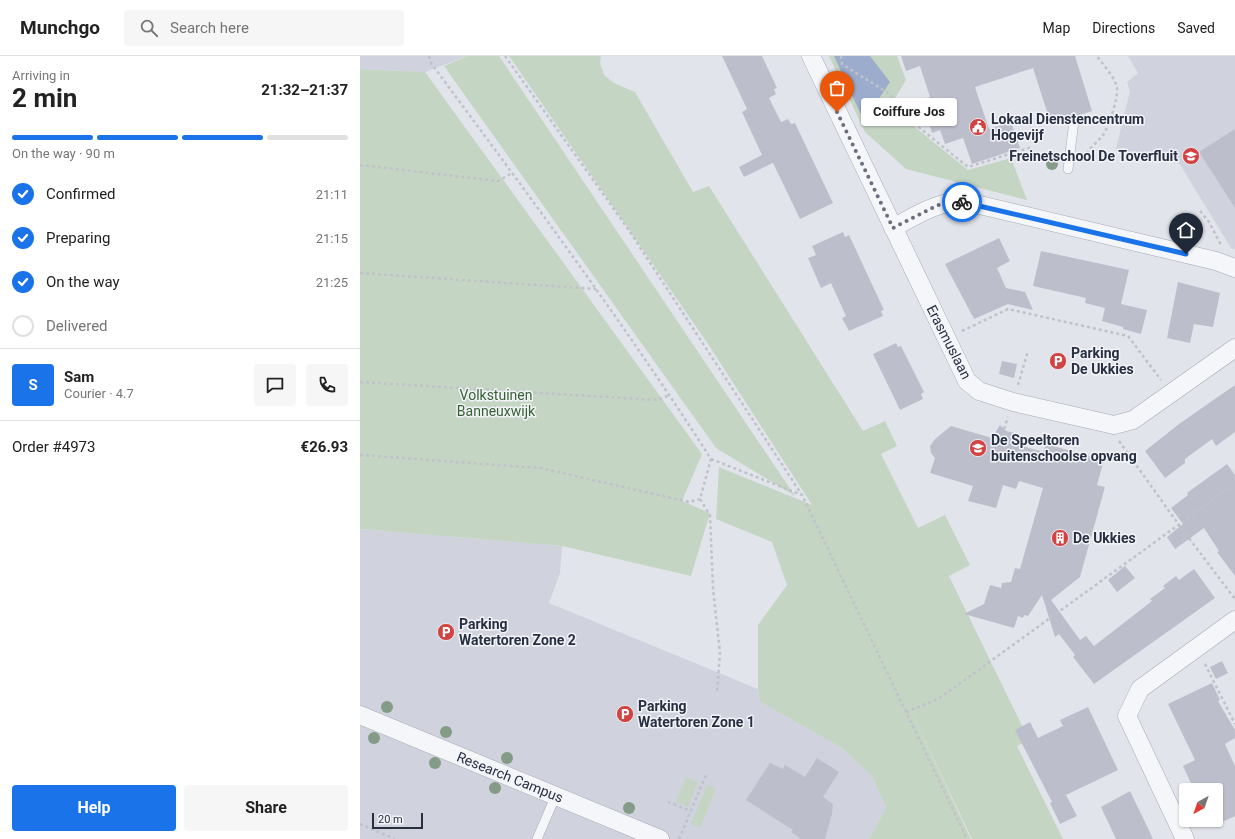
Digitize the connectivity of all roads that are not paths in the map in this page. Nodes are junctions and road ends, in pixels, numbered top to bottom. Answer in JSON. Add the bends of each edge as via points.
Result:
{"nodes":[{"id":1,"x":811,"y":56,"type":"edge"},
{"id":2,"x":1074,"y":121,"type":"dead end"},
{"id":3,"x":1068,"y":169,"type":"dead end"},
{"id":4,"x":893,"y":228,"type":"junction"},
{"id":5,"x":1230,"y":266,"type":"edge"},
{"id":6,"x":1235,"y":348,"type":"edge"},
{"id":7,"x":1235,"y":620,"type":"edge"},
{"id":8,"x":360,"y":715,"type":"edge"},
{"id":9,"x":556,"y":794,"type":"junction"},
{"id":10,"x":537,"y":839,"type":"edge"},
{"id":11,"x":660,"y":839,"type":"edge"},
{"id":12,"x":1185,"y":839,"type":"edge"}],
"edges":[{"from":1,"to":4,"type":"street","name":"Erasmuslaan"},
{"from":2,"to":3,"type":"lane"},
{"from":4,"to":5,"type":"street","via":[[938,205],[968,202]]},
{"from":4,"to":6,"type":"street","name":"Erasmuslaan","via":[[967,381],[978,391],[1013,402],[1114,425],[1133,420]]},
{"from":7,"to":12,"type":"street","via":[[1140,689],[1127,716]]},
{"from":8,"to":9,"type":"street","name":"Research Campus"},
{"from":9,"to":10,"type":"lane"},
{"from":9,"to":11,"type":"street","name":"Research Campus"}]}
